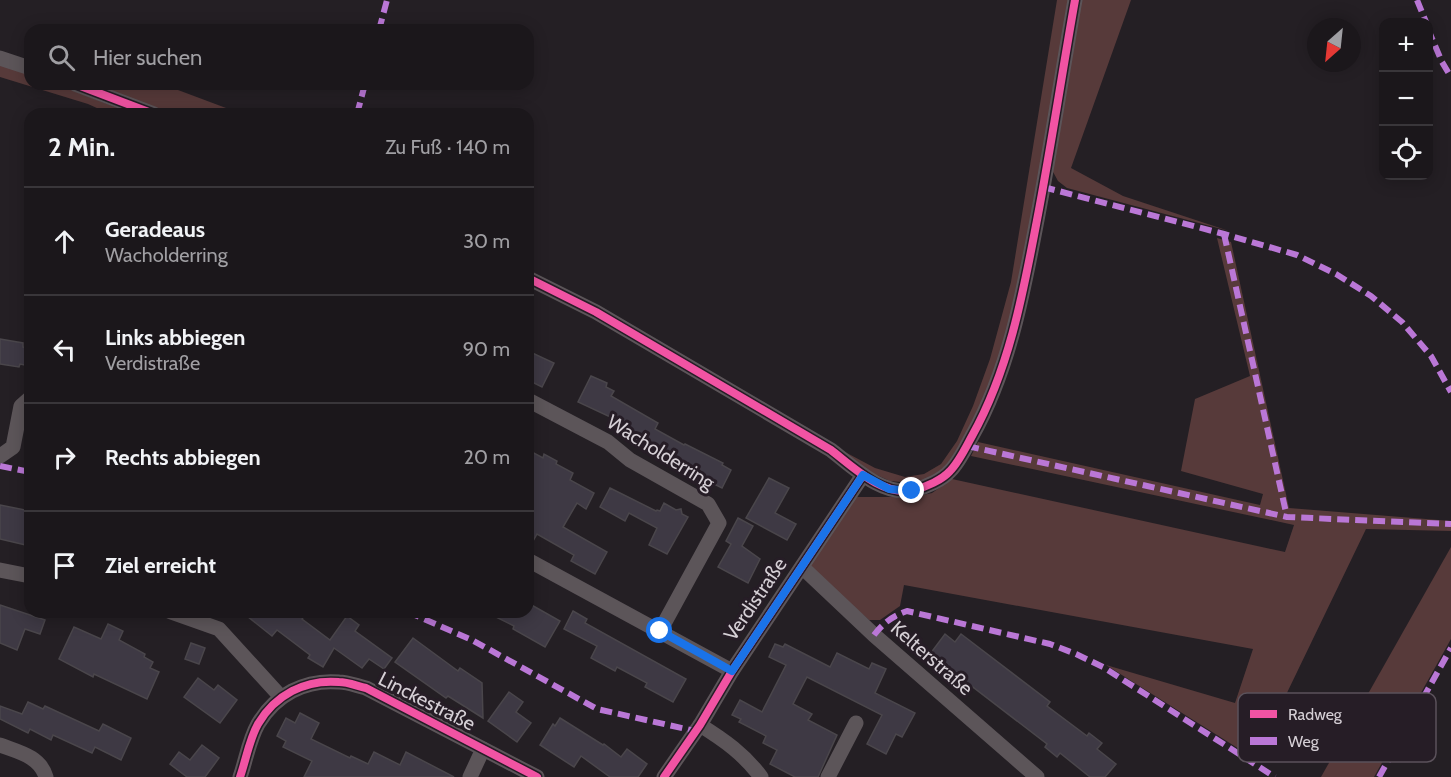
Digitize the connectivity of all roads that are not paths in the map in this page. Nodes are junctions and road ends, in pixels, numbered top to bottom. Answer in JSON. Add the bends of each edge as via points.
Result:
{"nodes":[{"id":1,"x":1075,"y":0,"type":"edge"},
{"id":2,"x":0,"y":58,"type":"edge"},
{"id":3,"x":24,"y":66,"type":"edge"},
{"id":4,"x":91,"y":90,"type":"edge"},
{"id":5,"x":138,"y":108,"type":"edge"},
{"id":6,"x":534,"y":281,"type":"edge"},
{"id":7,"x":24,"y":403,"type":"edge"},
{"id":8,"x":534,"y":403,"type":"edge"},
{"id":9,"x":0,"y":456,"type":"edge"},
{"id":10,"x":863,"y":475,"type":"junction"},
{"id":11,"x":534,"y":563,"type":"edge"},
{"id":12,"x":802,"y":567,"type":"junction"},
{"id":13,"x":0,"y":570,"type":"edge"},
{"id":14,"x":24,"y":575,"type":"edge"},
{"id":15,"x":188,"y":618,"type":"edge"},
{"id":16,"x":660,"y":631,"type":"junction"},
{"id":17,"x":732,"y":671,"type":"junction"},
{"id":18,"x":281,"y":697,"type":"junction"},
{"id":19,"x":856,"y":723,"type":"dead end"},
{"id":20,"x":700,"y":725,"type":"junction"},
{"id":21,"x":0,"y":745,"type":"edge"},
{"id":22,"x":483,"y":749,"type":"junction"},
{"id":23,"x":46,"y":777,"type":"edge"},
{"id":24,"x":240,"y":777,"type":"edge"},
{"id":25,"x":470,"y":777,"type":"edge"},
{"id":26,"x":537,"y":777,"type":"edge"},
{"id":27,"x":664,"y":777,"type":"edge"},
{"id":28,"x":761,"y":777,"type":"edge"},
{"id":29,"x":828,"y":777,"type":"edge"},
{"id":30,"x":1037,"y":777,"type":"edge"}],
"edges":[{"from":1,"to":10,"type":"street","via":[[1025,285],[1005,362],[986,411],[950,471],[933,483],[912,491],[889,489]]},
{"from":2,"to":3,"type":"street"},
{"from":4,"to":5,"type":"street"},
{"from":6,"to":10,"type":"street","via":[[596,312],[831,450]]},
{"from":7,"to":9,"type":"street","via":[[13,447]]},
{"from":8,"to":16,"type":"street","name":"Wacholderring","via":[[608,442],[630,460],[708,504],[719,523]]},
{"from":10,"to":12,"type":"street","name":"Verdistraße"},
{"from":11,"to":16,"type":"street"},
{"from":12,"to":17,"type":"street","name":"Verdistraße"},
{"from":12,"to":30,"type":"street","name":"Kelterstraße"},
{"from":13,"to":14,"type":"street"},
{"from":15,"to":18,"type":"street","via":[[219,629]]},
{"from":16,"to":17,"type":"street"},
{"from":17,"to":20,"type":"street","name":"Verdistraße"},
{"from":18,"to":22,"type":"street","name":"Linckestraße","via":[[320,682],[366,688]]},
{"from":18,"to":24,"type":"street","name":"Linckestraße","via":[[257,726]]},
{"from":19,"to":29,"type":"street"},
{"from":20,"to":27,"type":"street","name":"Verdistraße"},
{"from":20,"to":28,"type":"street","via":[[750,761]]},
{"from":21,"to":23,"type":"street","via":[[29,756]]},
{"from":22,"to":25,"type":"street"},
{"from":22,"to":26,"type":"street","name":"Linckestraße"}]}
